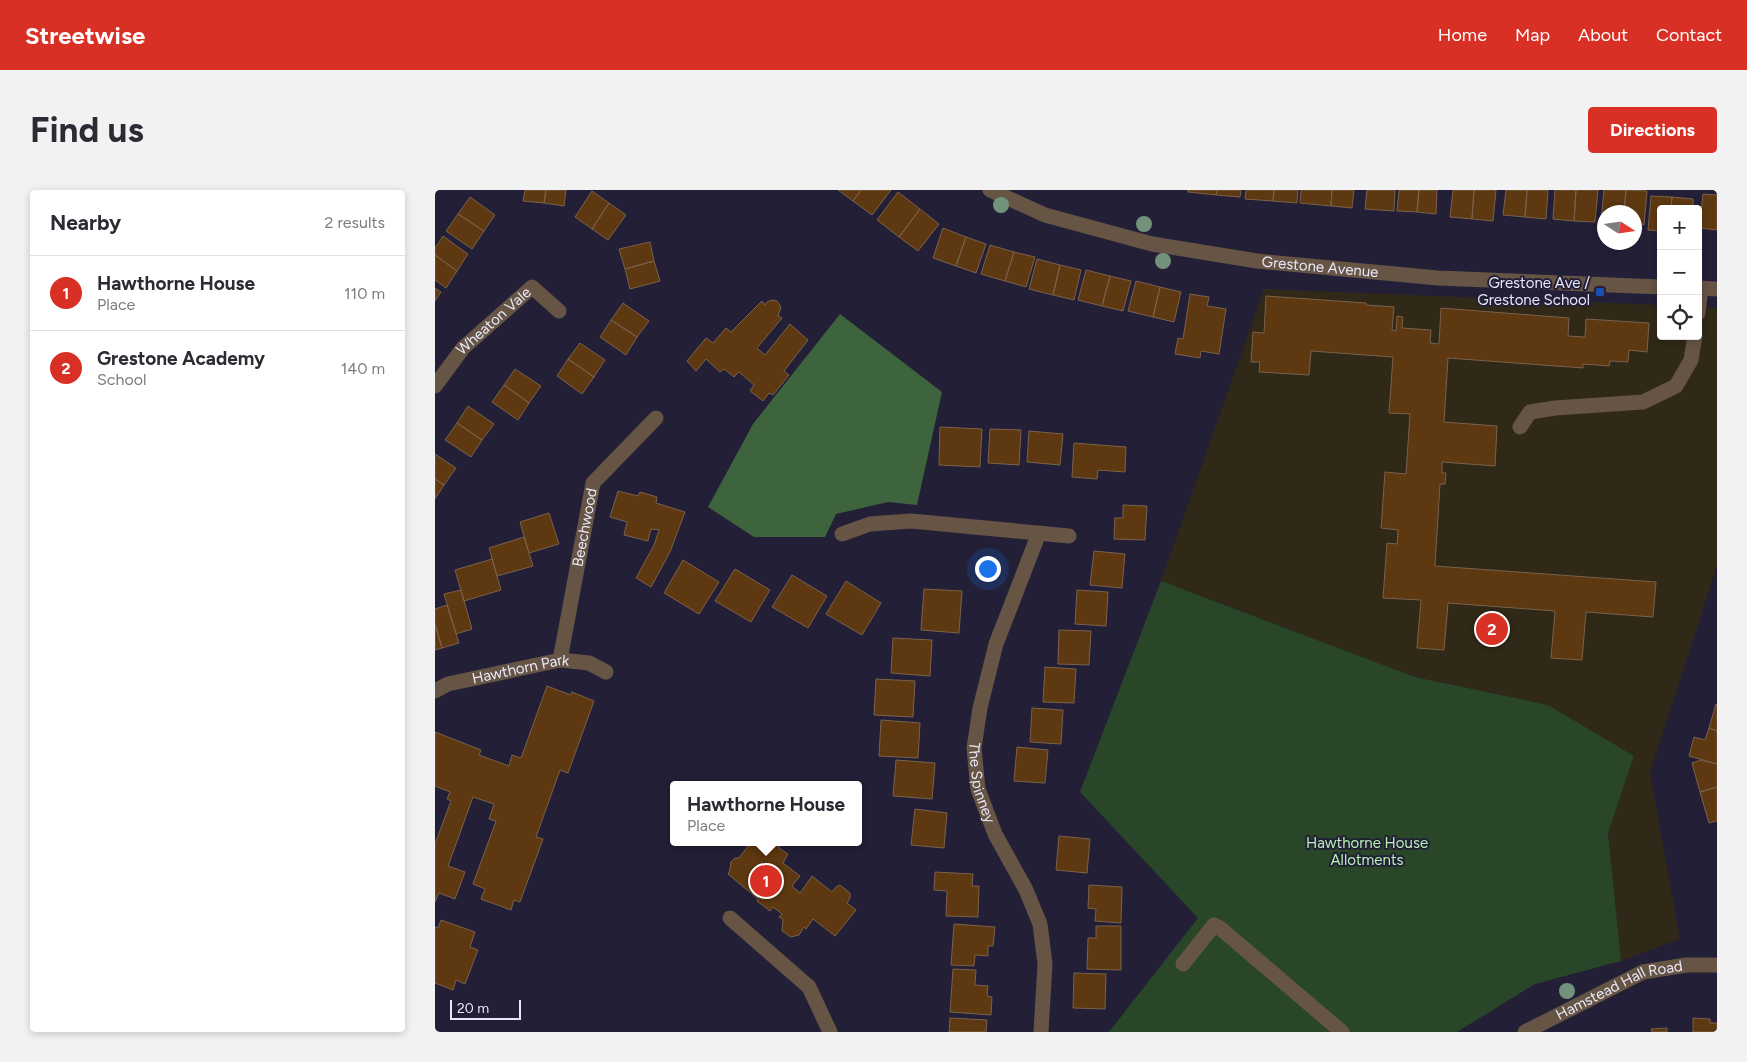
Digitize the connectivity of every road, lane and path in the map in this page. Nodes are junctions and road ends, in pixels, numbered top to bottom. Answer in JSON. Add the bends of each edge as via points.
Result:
{"nodes":[{"id":1,"x":989,"y":190,"type":"edge"},
{"id":2,"x":1657,"y":287,"type":"edge"},
{"id":3,"x":1702,"y":288,"type":"edge"},
{"id":4,"x":1717,"y":289,"type":"edge"},
{"id":5,"x":559,"y":312,"type":"dead end"},
{"id":6,"x":1694,"y":340,"type":"edge"},
{"id":7,"x":435,"y":386,"type":"edge"},
{"id":8,"x":656,"y":418,"type":"dead end"},
{"id":9,"x":1520,"y":427,"type":"dead end"},
{"id":10,"x":1039,"y":533,"type":"junction"},
{"id":11,"x":842,"y":534,"type":"dead end"},
{"id":12,"x":1069,"y":536,"type":"dead end"},
{"id":13,"x":560,"y":660,"type":"junction"},
{"id":14,"x":606,"y":672,"type":"dead end"},
{"id":15,"x":435,"y":691,"type":"edge"},
{"id":16,"x":730,"y":918,"type":"dead end"},
{"id":17,"x":1183,"y":964,"type":"dead end"},
{"id":18,"x":1717,"y":966,"type":"edge"},
{"id":19,"x":830,"y":1032,"type":"edge"},
{"id":20,"x":1041,"y":1032,"type":"edge"},
{"id":21,"x":1342,"y":1032,"type":"edge"},
{"id":22,"x":1525,"y":1032,"type":"edge"}],
"edges":[{"from":1,"to":2,"type":"street","name":"Grestone Avenue","via":[[1045,215],[1152,244],[1257,261],[1437,278]]},
{"from":3,"to":4,"type":"street"},
{"from":5,"to":7,"type":"street","name":"Wheaton Vale","via":[[532,287],[463,348]]},
{"from":6,"to":9,"type":"street","via":[[1691,360],[1676,386],[1643,402],[1530,412]]},
{"from":8,"to":13,"type":"street","name":"Beechwood","via":[[593,482]]},
{"from":10,"to":11,"type":"street","via":[[911,521],[870,524]]},
{"from":10,"to":12,"type":"street"},
{"from":10,"to":20,"type":"street","name":"The Spinney","via":[[996,644],[974,748],[978,789],[995,834],[1041,924],[1045,964]]},
{"from":13,"to":14,"type":"street","name":"Hawthorn Park","via":[[589,663]]},
{"from":13,"to":15,"type":"street","name":"Hawthorn Park","via":[[448,684]]},
{"from":16,"to":19,"type":"street","via":[[809,987]]},
{"from":17,"to":21,"type":"street","via":[[1214,925]]},
{"from":18,"to":22,"type":"street","name":"Hamstead Hall Road","via":[[1686,965],[1643,972]]}]}
